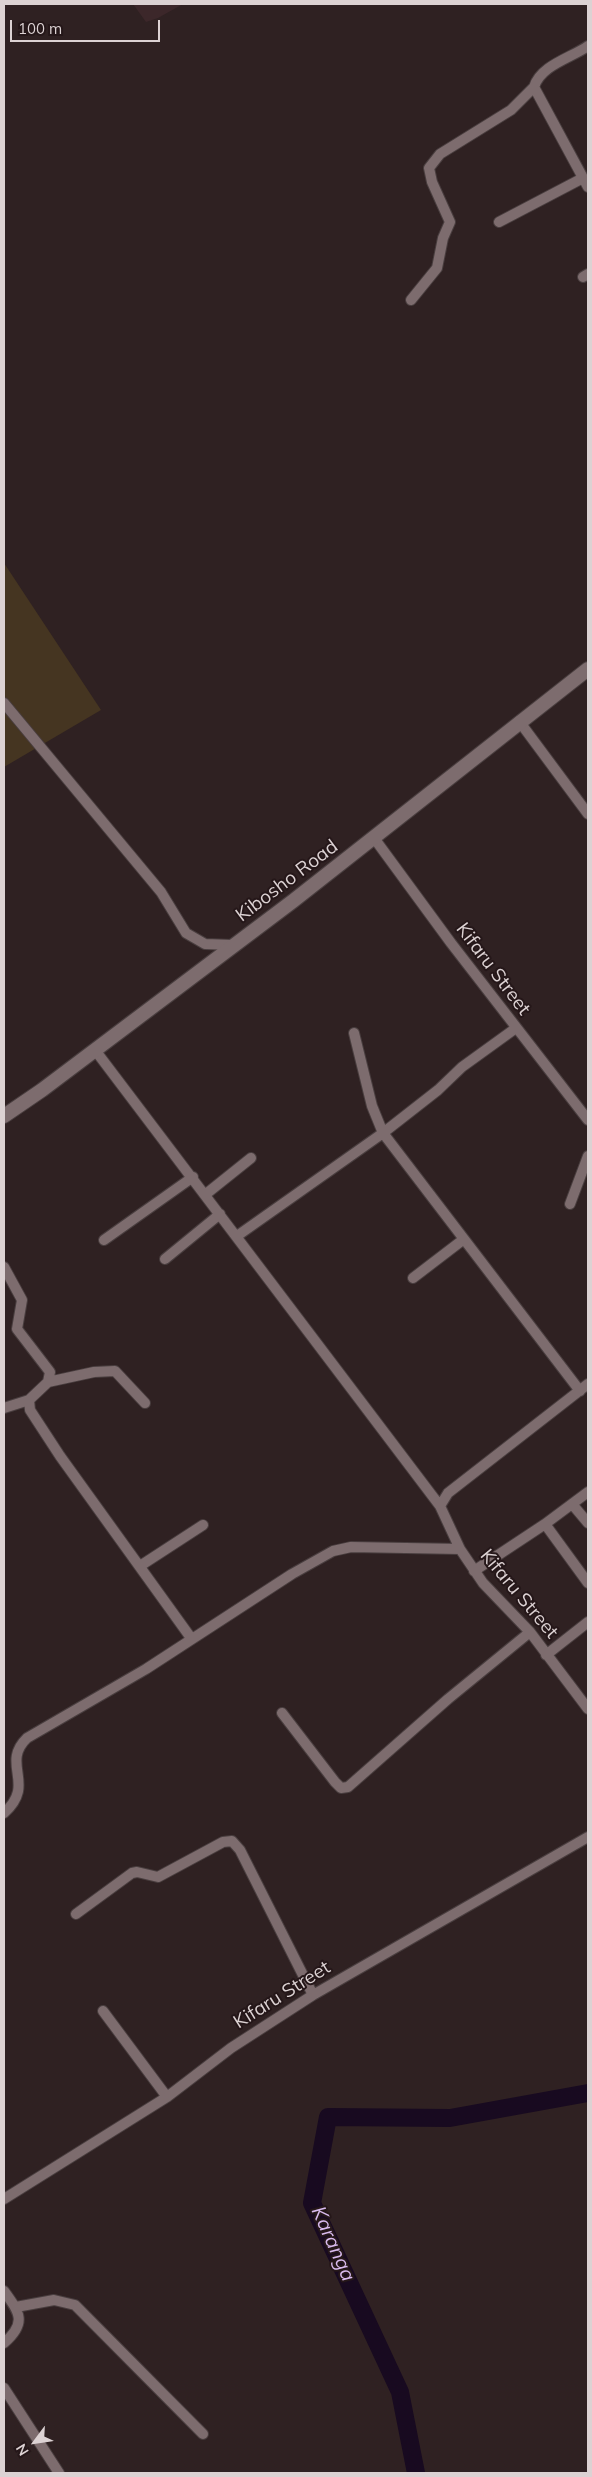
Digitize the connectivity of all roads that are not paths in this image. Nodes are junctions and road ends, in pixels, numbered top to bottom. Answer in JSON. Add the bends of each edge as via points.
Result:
{"nodes":[{"id":1,"x":588,"y":46,"type":"edge"},
{"id":2,"x":534,"y":86,"type":"junction"},
{"id":3,"x":586,"y":182,"type":"edge"},
{"id":4,"x":499,"y":222,"type":"dead end"},
{"id":5,"x":410,"y":300,"type":"dead end"},
{"id":6,"x":588,"y":669,"type":"edge"},
{"id":7,"x":4,"y":703,"type":"edge"},
{"id":8,"x":520,"y":721,"type":"junction"},
{"id":9,"x":588,"y":814,"type":"edge"},
{"id":10,"x":374,"y":838,"type":"junction"},
{"id":11,"x":232,"y":945,"type":"junction"},
{"id":12,"x":516,"y":1028,"type":"junction"},
{"id":13,"x":354,"y":1033,"type":"dead end"},
{"id":14,"x":95,"y":1050,"type":"junction"},
{"id":15,"x":4,"y":1116,"type":"edge"},
{"id":16,"x":588,"y":1120,"type":"edge"},
{"id":17,"x":383,"y":1133,"type":"junction"},
{"id":18,"x":588,"y":1156,"type":"edge"},
{"id":19,"x":251,"y":1158,"type":"dead end"},
{"id":20,"x":192,"y":1177,"type":"junction"},
{"id":21,"x":206,"y":1194,"type":"junction"},
{"id":22,"x":570,"y":1204,"type":"dead end"},
{"id":23,"x":220,"y":1214,"type":"junction"},
{"id":24,"x":237,"y":1236,"type":"junction"},
{"id":25,"x":464,"y":1239,"type":"junction"},
{"id":26,"x":104,"y":1240,"type":"dead end"},
{"id":27,"x":165,"y":1259,"type":"dead end"},
{"id":28,"x":4,"y":1267,"type":"edge"},
{"id":29,"x":413,"y":1278,"type":"dead end"},
{"id":30,"x":48,"y":1382,"type":"junction"},
{"id":31,"x":584,"y":1387,"type":"edge"},
{"id":32,"x":29,"y":1400,"type":"junction"},
{"id":33,"x":145,"y":1403,"type":"dead end"},
{"id":34,"x":4,"y":1408,"type":"edge"},
{"id":35,"x":588,"y":1492,"type":"edge"},
{"id":36,"x":572,"y":1504,"type":"junction"},
{"id":37,"x":440,"y":1506,"type":"junction"},
{"id":38,"x":588,"y":1523,"type":"edge"},
{"id":39,"x":545,"y":1524,"type":"junction"},
{"id":40,"x":203,"y":1525,"type":"dead end"},
{"id":41,"x":460,"y":1549,"type":"junction"},
{"id":42,"x":140,"y":1566,"type":"junction"},
{"id":43,"x":474,"y":1571,"type":"junction"},
{"id":44,"x":588,"y":1584,"type":"edge"},
{"id":45,"x":588,"y":1622,"type":"edge"},
{"id":46,"x":530,"y":1632,"type":"junction"},
{"id":47,"x":191,"y":1638,"type":"junction"},
{"id":48,"x":546,"y":1654,"type":"junction"},
{"id":49,"x":588,"y":1709,"type":"edge"},
{"id":50,"x":282,"y":1714,"type":"dead end"},
{"id":51,"x":4,"y":1813,"type":"edge"},
{"id":52,"x":588,"y":1837,"type":"edge"},
{"id":53,"x":76,"y":1914,"type":"dead end"},
{"id":54,"x":313,"y":1995,"type":"junction"},
{"id":55,"x":103,"y":2011,"type":"dead end"},
{"id":56,"x":167,"y":2097,"type":"junction"},
{"id":57,"x":4,"y":2199,"type":"edge"},
{"id":58,"x":4,"y":2291,"type":"edge"},
{"id":59,"x":16,"y":2306,"type":"junction"},
{"id":60,"x":4,"y":2343,"type":"edge"},
{"id":61,"x":4,"y":2388,"type":"edge"},
{"id":62,"x":203,"y":2434,"type":"dead end"},
{"id":63,"x":59,"y":2473,"type":"edge"}],
"edges":[{"from":1,"to":2,"type":"street","via":[[545,70]]},
{"from":2,"to":3,"type":"street"},
{"from":2,"to":5,"type":"street","via":[[511,110],[440,154],[429,168],[450,222],[437,268]]},
{"from":3,"to":4,"type":"street"},
{"from":6,"to":8,"type":"main road","name":"Kibosho Road"},
{"from":7,"to":11,"type":"street","via":[[161,892],[186,933],[205,944]]},
{"from":8,"to":9,"type":"street"},
{"from":8,"to":10,"type":"main road","name":"Kibosho Road"},
{"from":10,"to":11,"type":"main road","name":"Kibosho Road"},
{"from":10,"to":12,"type":"street","name":"Kifaru Street"},
{"from":11,"to":14,"type":"main road","name":"Kibosho Road"},
{"from":12,"to":16,"type":"street","name":"Kifaru Street"},
{"from":12,"to":17,"type":"street"},
{"from":13,"to":17,"type":"street","via":[[372,1106]]},
{"from":14,"to":15,"type":"main road","name":"Kibosho Road"},
{"from":14,"to":20,"type":"street","name":"Kifaru Street"},
{"from":17,"to":24,"type":"street"},
{"from":17,"to":25,"type":"street"},
{"from":18,"to":22,"type":"street"},
{"from":19,"to":21,"type":"street"},
{"from":20,"to":21,"type":"street","name":"Kifaru Street"},
{"from":20,"to":26,"type":"street"},
{"from":21,"to":23,"type":"street","name":"Kifaru Street"},
{"from":23,"to":24,"type":"street","name":"Kifaru Street"},
{"from":23,"to":27,"type":"street"},
{"from":24,"to":37,"type":"street","name":"Kifaru Street"},
{"from":25,"to":29,"type":"street"},
{"from":25,"to":31,"type":"street"},
{"from":28,"to":30,"type":"street","via":[[22,1300],[16,1325],[18,1334],[48,1368]]},
{"from":30,"to":32,"type":"street"},
{"from":30,"to":33,"type":"street","via":[[115,1371]]},
{"from":31,"to":37,"type":"street","via":[[448,1493]]},
{"from":32,"to":34,"type":"street"},
{"from":32,"to":42,"type":"street","via":[[35,1420]]},
{"from":35,"to":36,"type":"street"},
{"from":36,"to":38,"type":"street"},
{"from":36,"to":39,"type":"street"},
{"from":37,"to":41,"type":"street","name":"Kifaru Street"},
{"from":39,"to":43,"type":"street"},
{"from":39,"to":44,"type":"street"},
{"from":40,"to":42,"type":"street"},
{"from":41,"to":43,"type":"street","name":"Kifaru Street"},
{"from":41,"to":47,"type":"street","via":[[342,1548],[292,1574]]},
{"from":42,"to":47,"type":"street"},
{"from":43,"to":46,"type":"street","name":"Kifaru Street"},
{"from":45,"to":48,"type":"street"},
{"from":46,"to":48,"type":"street","name":"Kifaru Street"},
{"from":46,"to":50,"type":"street","via":[[348,1787],[341,1788],[334,1782]]},
{"from":47,"to":51,"type":"street","via":[[21,1744],[15,1755],[18,1794]]},
{"from":48,"to":49,"type":"street","name":"Kifaru Street"},
{"from":52,"to":54,"type":"street","name":"Kifaru Street"},
{"from":53,"to":54,"type":"street","via":[[132,1873],[158,1877],[223,1842],[232,1841],[240,1850]]},
{"from":54,"to":56,"type":"street","name":"Kifaru Street","via":[[230,2048]]},
{"from":55,"to":56,"type":"street"},
{"from":56,"to":57,"type":"street","name":"Kifaru Street"},
{"from":58,"to":59,"type":"street"},
{"from":59,"to":60,"type":"street","via":[[19,2326]]},
{"from":59,"to":62,"type":"street","via":[[54,2300],[75,2305]]},
{"from":61,"to":63,"type":"street"}]}
